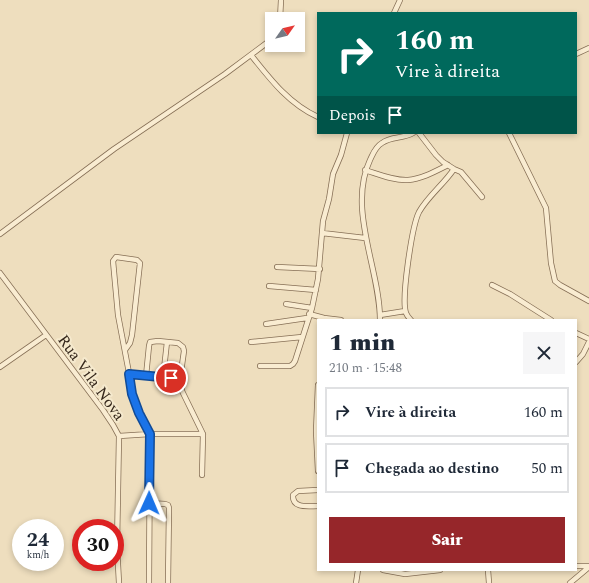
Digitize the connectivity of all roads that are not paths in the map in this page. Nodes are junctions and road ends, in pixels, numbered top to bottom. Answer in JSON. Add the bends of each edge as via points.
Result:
{"nodes":[{"id":1,"x":280,"y":0,"type":"edge"},
{"id":2,"x":400,"y":0,"type":"edge"},
{"id":3,"x":280,"y":12,"type":"edge"},
{"id":4,"x":394,"y":12,"type":"edge"},
{"id":5,"x":265,"y":44,"type":"edge"},
{"id":6,"x":589,"y":48,"type":"edge"},
{"id":7,"x":577,"y":54,"type":"edge"},
{"id":8,"x":251,"y":55,"type":"junction"},
{"id":9,"x":317,"y":116,"type":"edge"},
{"id":10,"x":347,"y":134,"type":"edge"},
{"id":11,"x":411,"y":134,"type":"edge"},
{"id":12,"x":420,"y":134,"type":"edge"},
{"id":13,"x":509,"y":134,"type":"edge"},
{"id":14,"x":448,"y":165,"type":"junction"},
{"id":15,"x":454,"y":169,"type":"junction"},
{"id":16,"x":365,"y":170,"type":"junction"},
{"id":17,"x":482,"y":197,"type":"dead end"},
{"id":18,"x":322,"y":233,"type":"junction"},
{"id":19,"x":0,"y":234,"type":"edge"},
{"id":20,"x":365,"y":238,"type":"junction"},
{"id":21,"x":277,"y":267,"type":"dead end"},
{"id":22,"x":320,"y":268,"type":"junction"},
{"id":23,"x":0,"y":273,"type":"edge"},
{"id":24,"x":492,"y":284,"type":"dead end"},
{"id":25,"x":269,"y":286,"type":"dead end"},
{"id":26,"x":316,"y":290,"type":"junction"},
{"id":27,"x":589,"y":301,"type":"edge"},
{"id":28,"x":286,"y":304,"type":"dead end"},
{"id":29,"x":312,"y":308,"type":"junction"},
{"id":30,"x":405,"y":311,"type":"junction"},
{"id":31,"x":308,"y":316,"type":"junction"},
{"id":32,"x":380,"y":318,"type":"edge"},
{"id":33,"x":324,"y":319,"type":"edge"},
{"id":34,"x":410,"y":319,"type":"edge"},
{"id":35,"x":549,"y":319,"type":"edge"},
{"id":36,"x":266,"y":324,"type":"dead end"},
{"id":37,"x":577,"y":333,"type":"edge"},
{"id":38,"x":46,"y":335,"type":"junction"},
{"id":39,"x":302,"y":337,"type":"junction"},
{"id":40,"x":589,"y":339,"type":"edge"},
{"id":41,"x":167,"y":342,"type":"junction"},
{"id":42,"x":251,"y":342,"type":"dead end"},
{"id":43,"x":589,"y":342,"type":"edge"},
{"id":44,"x":125,"y":350,"type":"junction"},
{"id":45,"x":577,"y":361,"type":"edge"},
{"id":46,"x":260,"y":366,"type":"dead end"},
{"id":47,"x":0,"y":367,"type":"edge"},
{"id":48,"x":129,"y":374,"type":"junction"},
{"id":49,"x":146,"y":376,"type":"junction"},
{"id":50,"x":163,"y":378,"type":"junction"},
{"id":51,"x":180,"y":379,"type":"junction"},
{"id":52,"x":317,"y":408,"type":"edge"},
{"id":53,"x":150,"y":434,"type":"junction"},
{"id":54,"x":203,"y":434,"type":"junction"},
{"id":55,"x":119,"y":436,"type":"junction"},
{"id":56,"x":317,"y":450,"type":"edge"},
{"id":57,"x":202,"y":475,"type":"dead end"},
{"id":58,"x":317,"y":490,"type":"edge"},
{"id":59,"x":149,"y":503,"type":"junction"},
{"id":60,"x":317,"y":506,"type":"edge"},
{"id":61,"x":577,"y":566,"type":"edge"},
{"id":62,"x":589,"y":566,"type":"edge"},
{"id":63,"x":358,"y":571,"type":"edge"},
{"id":64,"x":388,"y":571,"type":"edge"},
{"id":65,"x":431,"y":571,"type":"edge"},
{"id":66,"x":488,"y":571,"type":"edge"},
{"id":67,"x":119,"y":583,"type":"edge"},
{"id":68,"x":149,"y":583,"type":"edge"},
{"id":69,"x":168,"y":583,"type":"edge"},
{"id":70,"x":355,"y":583,"type":"edge"},
{"id":71,"x":489,"y":583,"type":"edge"},
{"id":72,"x":570,"y":583,"type":"edge"}],
"edges":[{"from":1,"to":3,"type":"street"},
{"from":2,"to":4,"type":"street"},
{"from":5,"to":8,"type":"street"},
{"from":6,"to":7,"type":"street"},
{"from":8,"to":9,"type":"street","via":[[287,97]]},
{"from":8,"to":19,"type":"street","via":[[114,149]]},
{"from":10,"to":18,"type":"street","via":[[333,174]]},
{"from":11,"to":16,"type":"street","via":[[382,143],[375,150]]},
{"from":12,"to":14,"type":"street","via":[[436,155]]},
{"from":13,"to":27,"type":"street","via":[[546,208],[555,281]]},
{"from":14,"to":15,"type":"street"},
{"from":14,"to":16,"type":"street","via":[[425,176],[408,180]]},
{"from":15,"to":17,"type":"street","via":[[465,175]]},
{"from":15,"to":30,"type":"street","via":[[423,206],[416,220],[407,268]]},
{"from":16,"to":20,"type":"street","via":[[362,197]]},
{"from":18,"to":20,"type":"street"},
{"from":18,"to":22,"type":"street"},
{"from":20,"to":32,"type":"street","via":[[376,281]]},
{"from":21,"to":22,"type":"street"},
{"from":22,"to":26,"type":"street"},
{"from":23,"to":38,"type":"street","name":"Rua Vila Nova"},
{"from":24,"to":35,"type":"street"},
{"from":25,"to":26,"type":"street"},
{"from":26,"to":29,"type":"street"},
{"from":28,"to":29,"type":"street"},
{"from":29,"to":31,"type":"street"},
{"from":30,"to":32,"type":"street"},
{"from":30,"to":34,"type":"street"},
{"from":31,"to":33,"type":"street"},
{"from":31,"to":36,"type":"street"},
{"from":31,"to":39,"type":"street"},
{"from":37,"to":40,"type":"street"},
{"from":38,"to":47,"type":"street"},
{"from":38,"to":55,"type":"street","name":"Rua Vila Nova","via":[[103,410]]},
{"from":39,"to":42,"type":"street"},
{"from":39,"to":46,"type":"street","via":[[292,365]]},
{"from":41,"to":49,"type":"street","via":[[149,343]]},
{"from":41,"to":50,"type":"street"},
{"from":41,"to":51,"type":"street","via":[[178,343],[183,347]]},
{"from":43,"to":45,"type":"street"},
{"from":44,"to":44,"type":"street","via":[[132,335],[140,263],[137,260],[116,257],[113,261],[118,314]]},
{"from":44,"to":48,"type":"street"},
{"from":48,"to":49,"type":"street"},
{"from":48,"to":53,"type":"street","via":[[132,394]]},
{"from":49,"to":50,"type":"street"},
{"from":50,"to":51,"type":"street"},
{"from":51,"to":54,"type":"street","via":[[182,391]]},
{"from":52,"to":56,"type":"street"},
{"from":53,"to":54,"type":"street"},
{"from":53,"to":55,"type":"street"},
{"from":53,"to":59,"type":"street"},
{"from":54,"to":57,"type":"street"},
{"from":55,"to":67,"type":"street","name":"Rua Vila Nova"},
{"from":58,"to":60,"type":"street","via":[[298,491],[292,498],[299,506]]},
{"from":59,"to":68,"type":"street"},
{"from":59,"to":69,"type":"street","via":[[165,504],[169,508]]},
{"from":61,"to":62,"type":"street"},
{"from":62,"to":72,"type":"street"},
{"from":63,"to":70,"type":"street"},
{"from":64,"to":65,"type":"street","via":[[405,574]]},
{"from":66,"to":71,"type":"street"}]}
